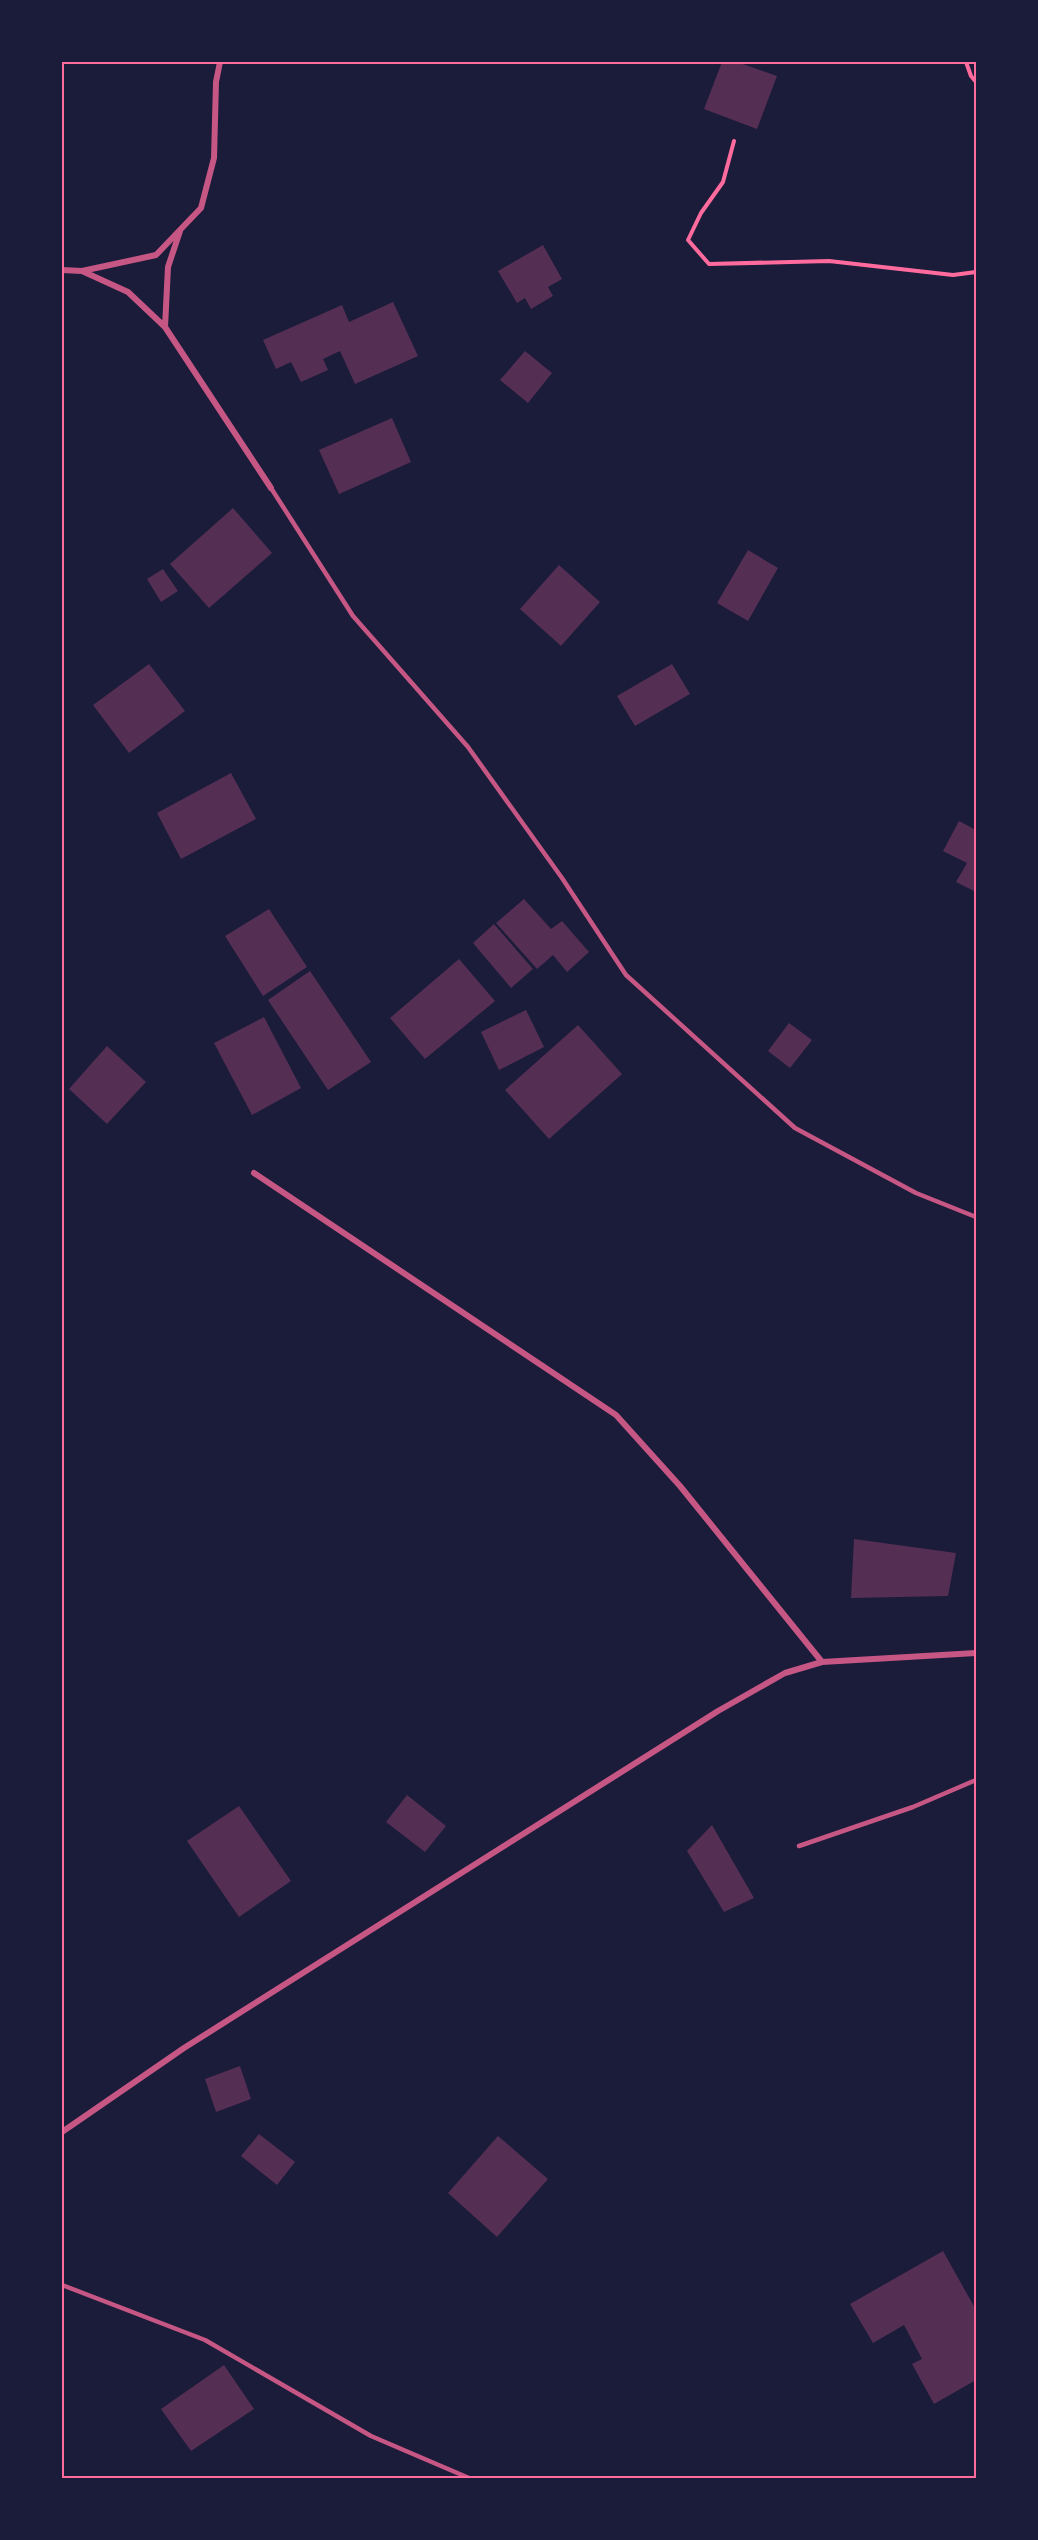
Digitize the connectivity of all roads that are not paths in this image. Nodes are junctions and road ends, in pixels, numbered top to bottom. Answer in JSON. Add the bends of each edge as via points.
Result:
{"nodes":[{"id":1,"x":220,"y":62,"type":"edge"},
{"id":2,"x":182,"y":228,"type":"junction"},
{"id":3,"x":62,"y":270,"type":"edge"},
{"id":4,"x":82,"y":271,"type":"junction"},
{"id":5,"x":165,"y":327,"type":"junction"},
{"id":6,"x":271,"y":488,"type":"joint"},
{"id":7,"x":254,"y":1173,"type":"dead end"},
{"id":8,"x":976,"y":1217,"type":"edge"},
{"id":9,"x":976,"y":1653,"type":"edge"},
{"id":10,"x":822,"y":1662,"type":"junction"},
{"id":11,"x":976,"y":1780,"type":"edge"},
{"id":12,"x":799,"y":1846,"type":"dead end"},
{"id":13,"x":62,"y":2132,"type":"edge"},
{"id":14,"x":62,"y":2285,"type":"edge"},
{"id":15,"x":469,"y":2478,"type":"edge"}],
"edges":[{"from":1,"to":2,"type":"street","via":[[214,158],[201,208]]},
{"from":2,"to":4,"type":"street","via":[[156,255]]},
{"from":2,"to":5,"type":"street","via":[[168,267]]},
{"from":3,"to":4,"type":"street"},
{"from":4,"to":5,"type":"street","via":[[128,292]]},
{"from":5,"to":6,"type":"street"},
{"from":6,"to":8,"type":"lane","via":[[353,616],[468,747],[626,975],[795,1128],[916,1193]]},
{"from":7,"to":10,"type":"street","via":[[616,1415],[680,1486]]},
{"from":9,"to":10,"type":"street"},
{"from":10,"to":13,"type":"street","via":[[785,1673],[718,1711],[184,2048]]},
{"from":11,"to":12,"type":"lane","via":[[913,1807]]},
{"from":14,"to":15,"type":"lane","via":[[205,2340],[371,2436]]}]}
